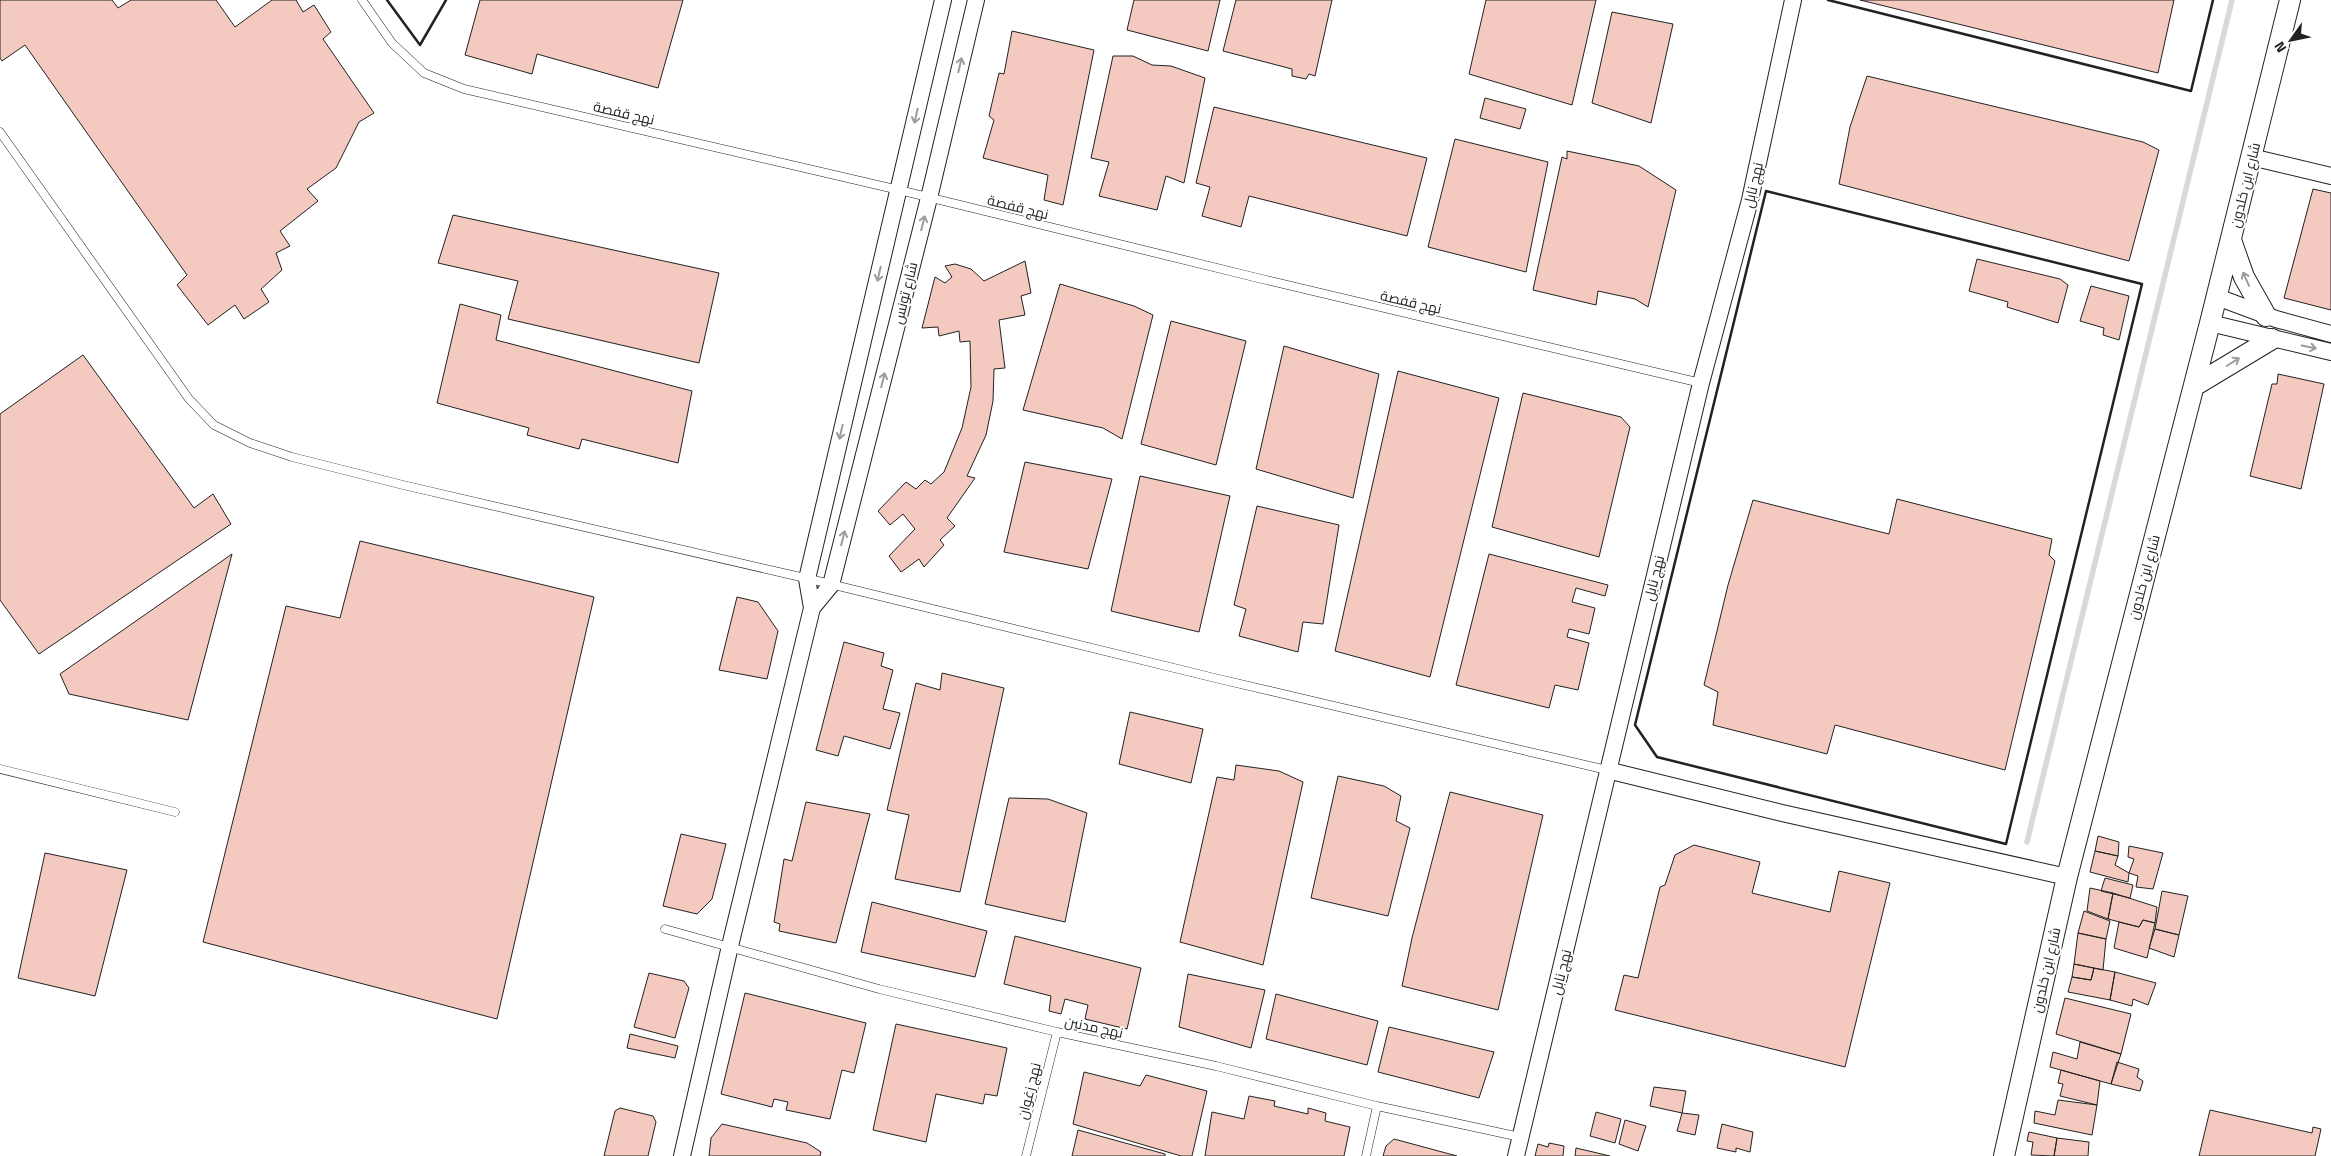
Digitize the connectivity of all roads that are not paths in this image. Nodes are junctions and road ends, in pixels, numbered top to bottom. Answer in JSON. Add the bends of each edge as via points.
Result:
{"nodes":[{"id":1,"x":362,"y":0,"type":"edge"},
{"id":2,"x":943,"y":0,"type":"edge"},
{"id":3,"x":976,"y":0,"type":"edge"},
{"id":4,"x":1793,"y":0,"type":"edge"},
{"id":5,"x":2290,"y":0,"type":"edge"},
{"id":6,"x":0,"y":132,"type":"edge"},
{"id":7,"x":2251,"y":157,"type":"junction"},
{"id":8,"x":2331,"y":176,"type":"edge"},
{"id":9,"x":899,"y":190,"type":"junction"},
{"id":10,"x":929,"y":198,"type":"junction"},
{"id":11,"x":2231,"y":240,"type":"junction"},
{"id":12,"x":2217,"y":297,"type":"junction"},
{"id":13,"x":2266,"y":316,"type":"junction"},
{"id":14,"x":2210,"y":323,"type":"junction"},
{"id":15,"x":2331,"y":334,"type":"edge"},
{"id":16,"x":2272,"y":339,"type":"junction"},
{"id":17,"x":2331,"y":352,"type":"edge"},
{"id":18,"x":1701,"y":383,"type":"junction"},
{"id":19,"x":2194,"y":386,"type":"junction"},
{"id":20,"x":807,"y":579,"type":"junction"},
{"id":21,"x":830,"y":585,"type":"junction"},
{"id":22,"x":812,"y":608,"type":"junction"},
{"id":23,"x":0,"y":769,"type":"edge"},
{"id":24,"x":1608,"y":770,"type":"junction"},
{"id":25,"x":175,"y":812,"type":"dead end"},
{"id":26,"x":2067,"y":877,"type":"junction"},
{"id":27,"x":665,"y":929,"type":"dead end"},
{"id":28,"x":730,"y":946,"type":"junction"},
{"id":29,"x":1057,"y":1032,"type":"junction"},
{"id":30,"x":1377,"y":1106,"type":"junction"},
{"id":31,"x":1520,"y":1137,"type":"junction"},
{"id":32,"x":682,"y":1156,"type":"edge"},
{"id":33,"x":1026,"y":1156,"type":"edge"},
{"id":34,"x":1366,"y":1156,"type":"edge"},
{"id":35,"x":1516,"y":1156,"type":"edge"},
{"id":36,"x":2004,"y":1156,"type":"edge"}],
"edges":[{"from":1,"to":9,"type":"lane","name":"نهج قفصة","via":[[392,43],[424,73],[464,89]]},
{"from":2,"to":9,"type":"street","one_way":true},
{"from":10,"to":3,"type":"street","name":"شارع تونس","one_way":true},
{"from":4,"to":18,"type":"street","name":"نهج نابل","via":[[1750,200]]},
{"from":5,"to":7,"type":"street","name":"شارع ابن خلدون"},
{"from":6,"to":20,"type":"lane","via":[[189,399],[214,425],[250,443],[292,457]]},
{"from":7,"to":8,"type":"street"},
{"from":7,"to":11,"type":"street","name":"شارع ابن خلدون"},
{"from":9,"to":10,"type":"lane","name":"نهج قفصة"},
{"from":9,"to":20,"type":"street","one_way":true},
{"from":10,"to":18,"type":"lane","name":"نهج قفصة"},
{"from":21,"to":10,"type":"street","name":"شارع تونس","one_way":true},
{"from":11,"to":12,"type":"street","name":"شارع ابن خلدون"},
{"from":13,"to":11,"type":"street","one_way":true,"via":[[2244,277]]},
{"from":12,"to":13,"type":"street"},
{"from":12,"to":14,"type":"street","name":"شارع ابن خلدون"},
{"from":13,"to":15,"type":"street"},
{"from":14,"to":16,"type":"street"},
{"from":14,"to":19,"type":"street","name":"شارع ابن خلدون"},
{"from":16,"to":17,"type":"street","one_way":true},
{"from":19,"to":16,"type":"street","one_way":true},
{"from":18,"to":24,"type":"street","name":"نهج نابل"},
{"from":19,"to":26,"type":"street","name":"شارع ابن خلدون"},
{"from":20,"to":21,"type":"lane"},
{"from":20,"to":22,"type":"street"},
{"from":21,"to":22,"type":"street"},
{"from":21,"to":24,"type":"lane"},
{"from":22,"to":28,"type":"street"},
{"from":23,"to":25,"type":"lane"},
{"from":24,"to":26,"type":"street"},
{"from":24,"to":31,"type":"street","name":"نهج نابل"},
{"from":26,"to":36,"type":"street","name":"شارع ابن خلدون"},
{"from":27,"to":28,"type":"lane","name":"نهج مدنين"},
{"from":28,"to":29,"type":"lane","name":"نهج مدنين","via":[[879,988]]},
{"from":28,"to":32,"type":"street"},
{"from":29,"to":30,"type":"lane","name":"نهج مدنين","via":[[1216,1066]]},
{"from":29,"to":33,"type":"lane","name":"نهج زغوان"},
{"from":30,"to":31,"type":"lane","name":"نهج مدنين"},
{"from":30,"to":34,"type":"lane"},
{"from":31,"to":35,"type":"street","name":"نهج نابل"}]}
